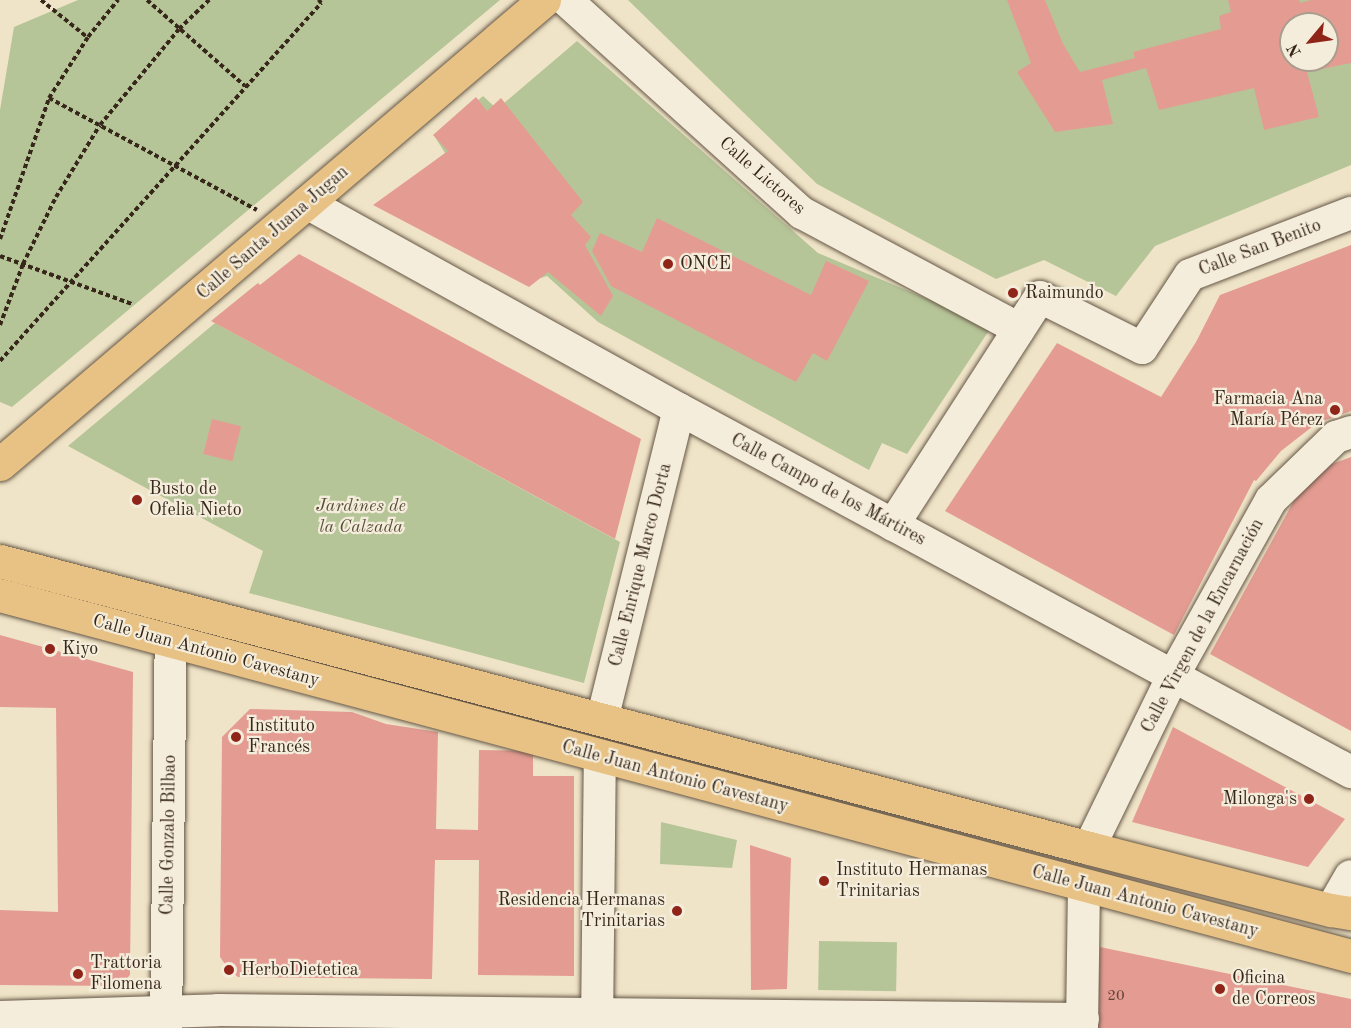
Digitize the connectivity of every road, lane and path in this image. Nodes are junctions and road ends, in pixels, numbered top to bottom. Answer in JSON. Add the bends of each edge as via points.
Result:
{"nodes":[{"id":1,"x":41,"y":0,"type":"edge"},
{"id":2,"x":118,"y":0,"type":"edge"},
{"id":3,"x":147,"y":0,"type":"edge"},
{"id":4,"x":209,"y":0,"type":"edge"},
{"id":5,"x":319,"y":0,"type":"edge"},
{"id":6,"x":544,"y":0,"type":"edge"},
{"id":7,"x":566,"y":0,"type":"edge"},
{"id":8,"x":179,"y":29,"type":"junction"},
{"id":9,"x":88,"y":37,"type":"junction"},
{"id":10,"x":245,"y":86,"type":"junction"},
{"id":11,"x":49,"y":98,"type":"junction"},
{"id":12,"x":100,"y":125,"type":"junction"},
{"id":13,"x":174,"y":166,"type":"junction"},
{"id":14,"x":307,"y":203,"type":"junction"},
{"id":15,"x":1351,"y":213,"type":"edge"},
{"id":16,"x":260,"y":217,"type":"dead end"},
{"id":17,"x":0,"y":239,"type":"edge"},
{"id":18,"x":0,"y":256,"type":"edge"},
{"id":19,"x":23,"y":264,"type":"junction"},
{"id":20,"x":72,"y":282,"type":"junction"},
{"id":21,"x":132,"y":304,"type":"dead end"},
{"id":22,"x":0,"y":325,"type":"edge"},
{"id":23,"x":1019,"y":329,"type":"junction"},
{"id":24,"x":0,"y":361,"type":"edge"},
{"id":25,"x":679,"y":410,"type":"junction"},
{"id":26,"x":1351,"y":432,"type":"edge"},
{"id":27,"x":0,"y":464,"type":"edge"},
{"id":28,"x":893,"y":525,"type":"junction"},
{"id":29,"x":0,"y":561,"type":"edge"},
{"id":30,"x":0,"y":595,"type":"edge"},
{"id":31,"x":171,"y":642,"type":"junction"},
{"id":32,"x":1173,"y":676,"type":"junction"},
{"id":33,"x":602,"y":720,"type":"junction"},
{"id":34,"x":600,"y":756,"type":"junction"},
{"id":35,"x":1351,"y":772,"type":"edge"},
{"id":36,"x":1089,"y":848,"type":"junction"},
{"id":37,"x":1351,"y":876,"type":"edge"},
{"id":38,"x":1084,"y":886,"type":"junction"},
{"id":39,"x":1341,"y":912,"type":"edge"},
{"id":40,"x":1351,"y":956,"type":"edge"},
{"id":41,"x":0,"y":1017,"type":"edge"},
{"id":42,"x":166,"y":1020,"type":"edge"},
{"id":43,"x":597,"y":1022,"type":"edge"},
{"id":44,"x":919,"y":1023,"type":"edge"},
{"id":45,"x":1082,"y":1023,"type":"edge"}],
"edges":[{"from":1,"to":9,"type":"path"},
{"from":2,"to":9,"type":"path"},
{"from":3,"to":8,"type":"path"},
{"from":4,"to":8,"type":"path"},
{"from":5,"to":10,"type":"path","via":[[321,3]]},
{"from":6,"to":14,"type":"main road","name":"Calle Santa Juana Jugan"},
{"from":7,"to":23,"type":"street","name":"Calle Lictores","via":[[802,213]]},
{"from":8,"to":10,"type":"path"},
{"from":8,"to":12,"type":"path"},
{"from":9,"to":11,"type":"path"},
{"from":10,"to":13,"type":"path"},
{"from":11,"to":12,"type":"path"},
{"from":11,"to":17,"type":"path"},
{"from":12,"to":13,"type":"path"},
{"from":12,"to":19,"type":"path","via":[[56,197]]},
{"from":13,"to":16,"type":"path","via":[[257,210]]},
{"from":13,"to":20,"type":"path"},
{"from":14,"to":25,"type":"street","name":"Calle Campo de los Mártires"},
{"from":14,"to":27,"type":"main road","name":"Calle Santa Juana Jugan"},
{"from":15,"to":23,"type":"street","name":"Calle San Benito","via":[[1190,275],[1142,348],[1040,297]]},
{"from":18,"to":19,"type":"path"},
{"from":19,"to":20,"type":"path"},
{"from":19,"to":22,"type":"path"},
{"from":20,"to":21,"type":"path"},
{"from":20,"to":24,"type":"path"},
{"from":23,"to":28,"type":"street"},
{"from":25,"to":28,"type":"street","name":"Calle Campo de los Mártires"},
{"from":25,"to":33,"type":"street","name":"Calle Enrique Marco Dorta"},
{"from":26,"to":32,"type":"street","name":"Calle Virgen de la Encarnación","via":[[1336,437],[1271,500]]},
{"from":28,"to":32,"type":"street","name":"Calle Campo de los Mártires"},
{"from":29,"to":33,"type":"main road","name":"Calle Juan Antonio Cavestany"},
{"from":30,"to":31,"type":"main road","name":"Calle Juan Antonio Cavestany"},
{"from":31,"to":34,"type":"main road","name":"Calle Juan Antonio Cavestany"},
{"from":31,"to":42,"type":"street","name":"Calle Gonzalo Bilbao"},
{"from":32,"to":35,"type":"street","name":"Calle Campo de los Mártires"},
{"from":32,"to":36,"type":"street","name":"Calle Virgen de la Encarnación"},
{"from":33,"to":36,"type":"main road","name":"Calle Juan Antonio Cavestany"},
{"from":34,"to":38,"type":"main road","name":"Calle Juan Antonio Cavestany"},
{"from":34,"to":43,"type":"street"},
{"from":36,"to":39,"type":"main road","name":"Calle Juan Antonio Cavestany"},
{"from":37,"to":39,"type":"street"},
{"from":38,"to":40,"type":"main road","name":"Calle Juan Antonio Cavestany"},
{"from":38,"to":45,"type":"street"},
{"from":41,"to":42,"type":"street"},
{"from":42,"to":43,"type":"street","via":[[218,1010]]},
{"from":43,"to":44,"type":"street"},
{"from":44,"to":45,"type":"street"}]}
